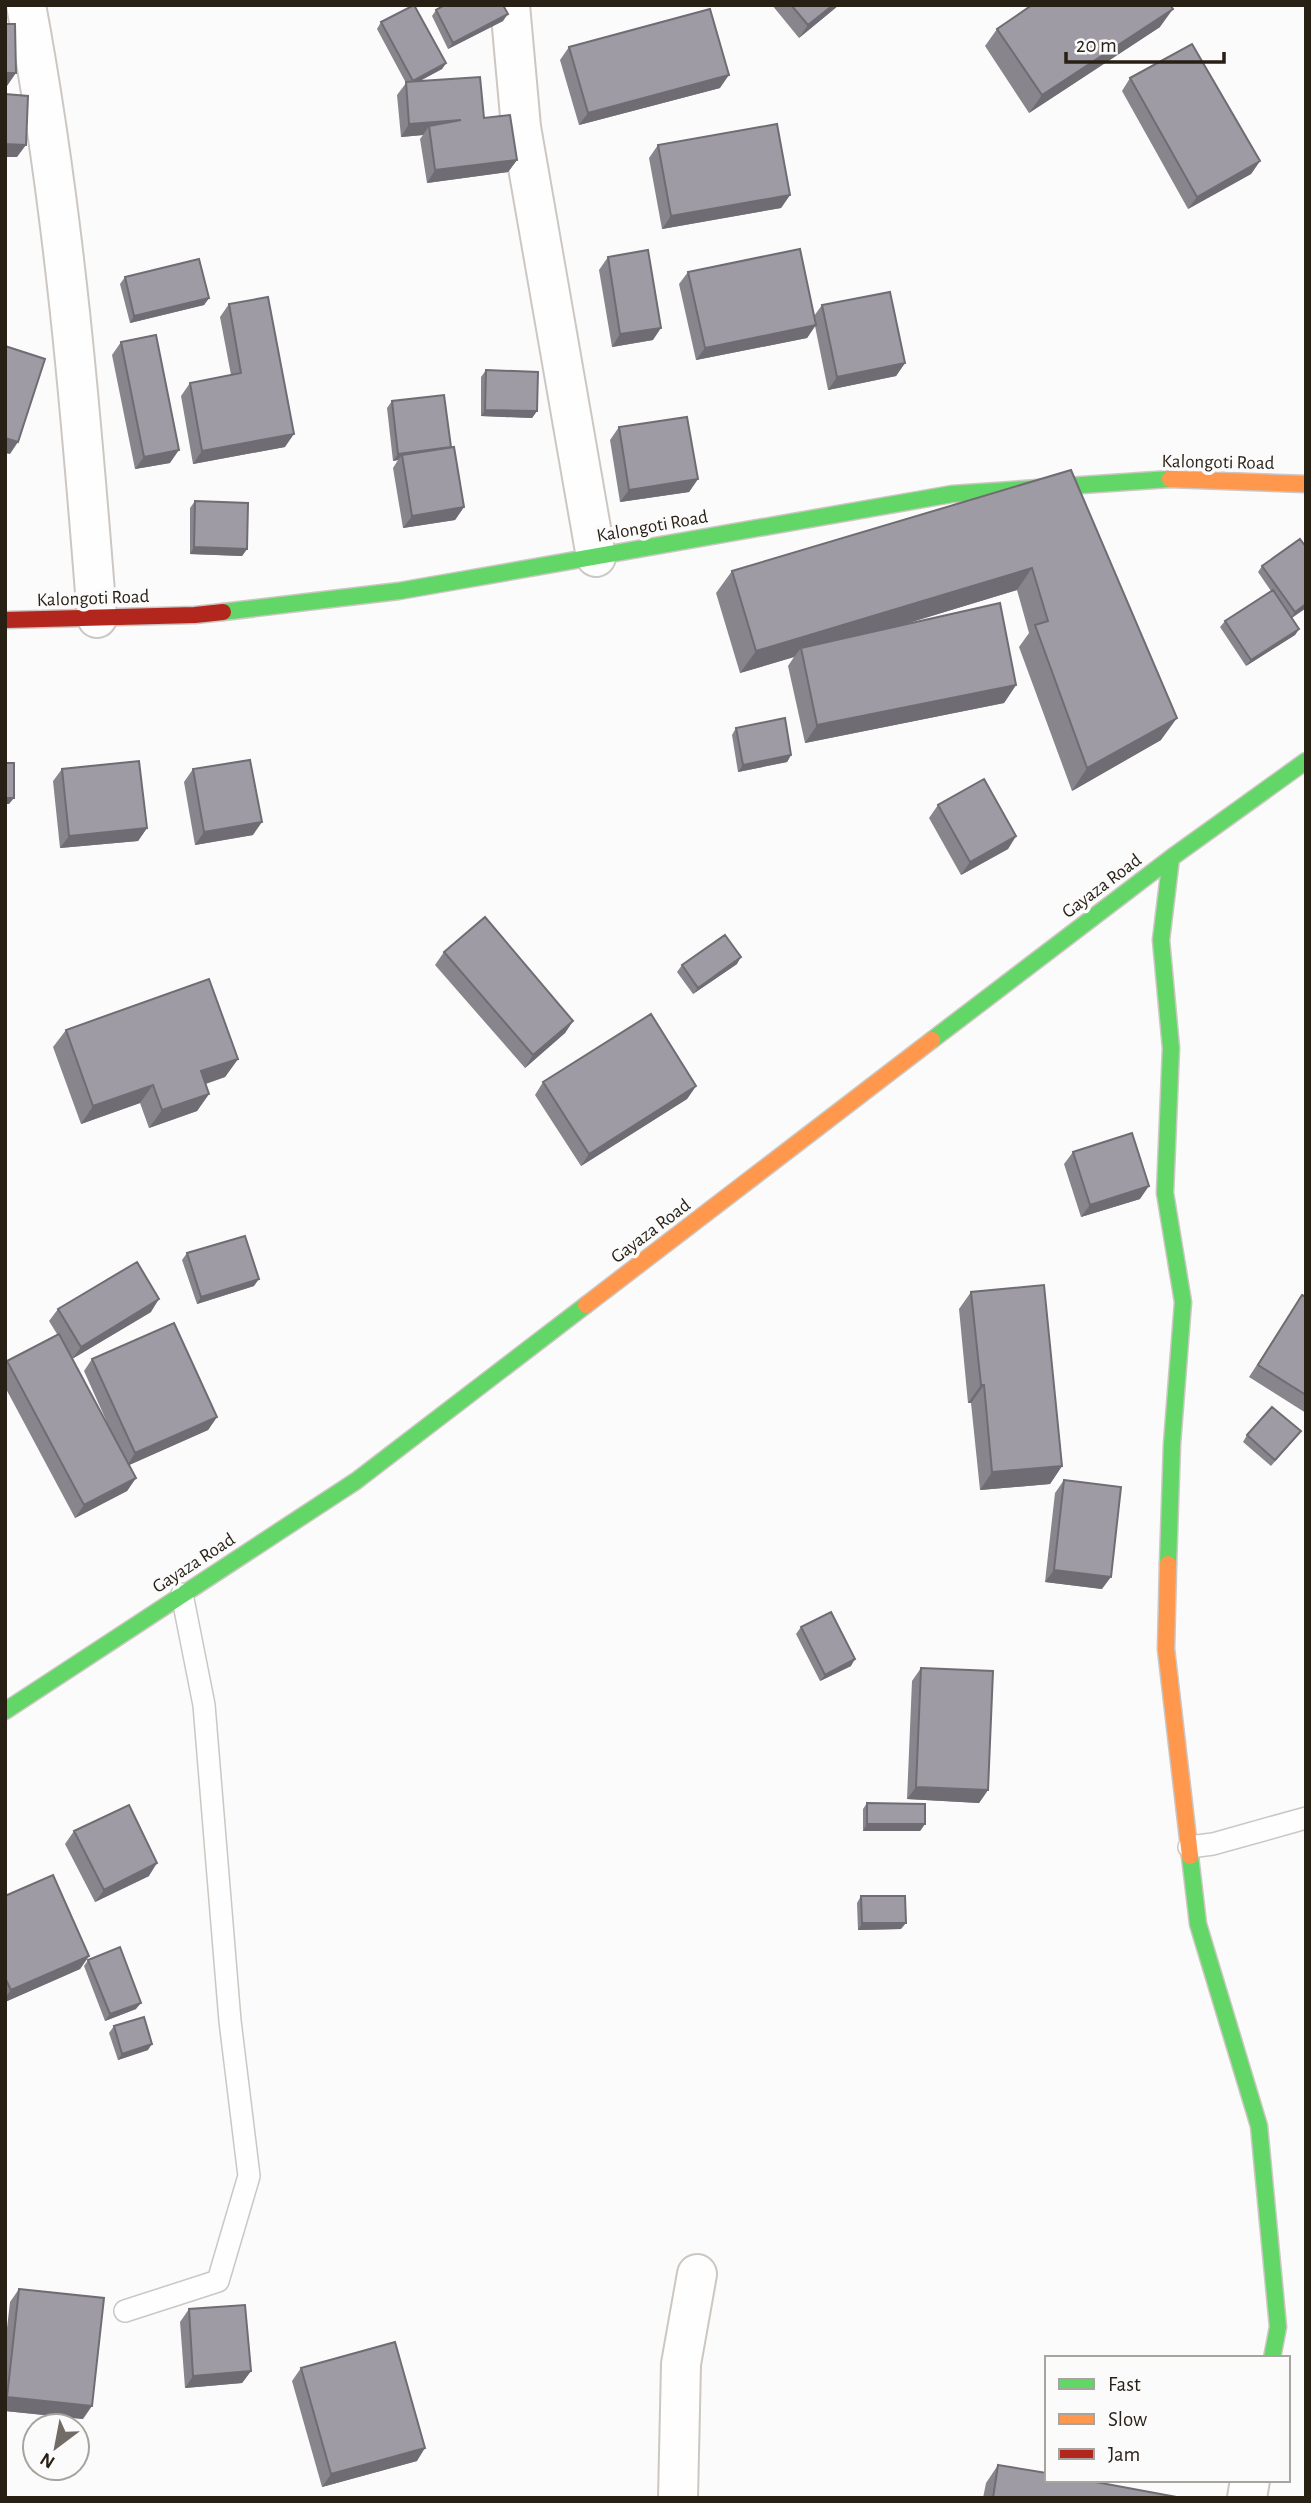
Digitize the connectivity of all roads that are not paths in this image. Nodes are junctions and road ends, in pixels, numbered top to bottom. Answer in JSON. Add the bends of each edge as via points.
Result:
{"nodes":[{"id":1,"x":26,"y":5,"type":"edge"},
{"id":2,"x":510,"y":5,"type":"edge"},
{"id":3,"x":1306,"y":484,"type":"edge"},
{"id":4,"x":596,"y":557,"type":"junction"},
{"id":5,"x":97,"y":618,"type":"junction"},
{"id":6,"x":5,"y":621,"type":"edge"},
{"id":7,"x":1306,"y":761,"type":"edge"},
{"id":8,"x":1171,"y":859,"type":"junction"},
{"id":9,"x":183,"y":1594,"type":"junction"},
{"id":10,"x":5,"y":1711,"type":"edge"},
{"id":11,"x":1306,"y":1818,"type":"edge"},
{"id":12,"x":1189,"y":1847,"type":"junction"},
{"id":13,"x":697,"y":2274,"type":"dead end"},
{"id":14,"x":125,"y":2311,"type":"dead end"},
{"id":15,"x":1272,"y":2356,"type":"edge"},
{"id":16,"x":678,"y":2498,"type":"edge"}],
"edges":[{"from":1,"to":5,"type":"street","via":[[46,113],[78,373]]},
{"from":2,"to":4,"type":"street","via":[[521,127]]},
{"from":3,"to":4,"type":"street","name":"Kalongoti Road","via":[[1174,479],[952,494]]},
{"from":4,"to":5,"type":"street","name":"Kalongoti Road","via":[[386,592],[195,615]]},
{"from":5,"to":6,"type":"street","name":"Kalongoti Road"},
{"from":7,"to":8,"type":"street","name":"Gayaza Road"},
{"from":8,"to":9,"type":"street","name":"Gayaza Road","via":[[356,1480]]},
{"from":8,"to":12,"type":"street","via":[[1161,940],[1171,1048],[1166,1193],[1183,1302],[1172,1444],[1166,1649]]},
{"from":9,"to":10,"type":"street","name":"Gayaza Road"},
{"from":9,"to":14,"type":"lane","via":[[204,1705],[230,2021],[249,2176],[218,2281]]},
{"from":11,"to":12,"type":"lane"},
{"from":12,"to":15,"type":"street","via":[[1198,1924],[1259,2126],[1278,2327]]},
{"from":13,"to":16,"type":"street","via":[[681,2364]]}]}
